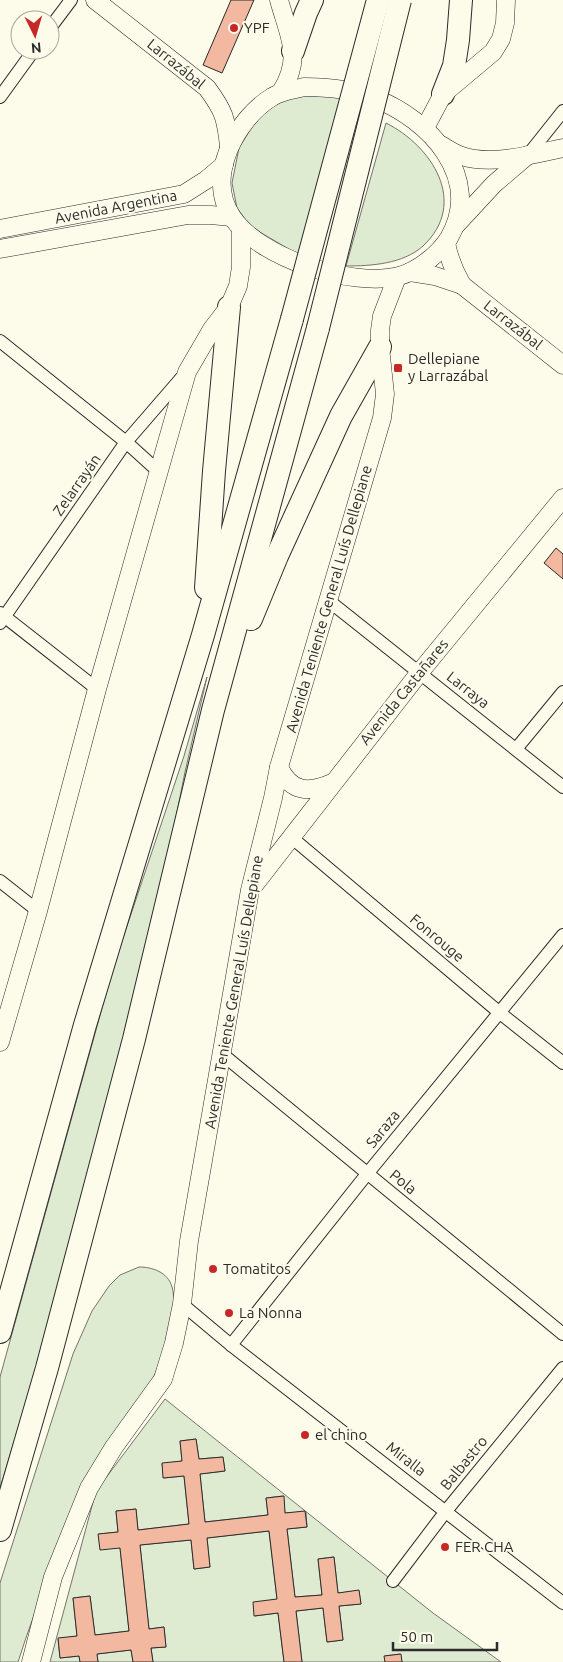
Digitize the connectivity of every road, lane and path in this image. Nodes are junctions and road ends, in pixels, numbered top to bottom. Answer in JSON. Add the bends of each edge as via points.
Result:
{"nodes":[{"id":1,"x":70,"y":0,"type":"edge"},
{"id":2,"x":95,"y":0,"type":"edge"},
{"id":3,"x":279,"y":0,"type":"edge"},
{"id":4,"x":312,"y":0,"type":"edge"},
{"id":5,"x":378,"y":0,"type":"edge"},
{"id":6,"x":400,"y":0,"type":"edge"},
{"id":7,"x":461,"y":0,"type":"edge"},
{"id":8,"x":506,"y":0,"type":"edge"},
{"id":9,"x":60,"y":14,"type":"edge"},
{"id":10,"x":294,"y":51,"type":"junction"},
{"id":11,"x":27,"y":60,"type":"edge"},
{"id":12,"x":280,"y":92,"type":"junction"},
{"id":13,"x":443,"y":94,"type":"junction"},
{"id":14,"x":0,"y":97,"type":"edge"},
{"id":15,"x":563,"y":111,"type":"edge"},
{"id":16,"x":425,"y":128,"type":"junction"},
{"id":17,"x":439,"y":143,"type":"junction"},
{"id":18,"x":229,"y":146,"type":"junction"},
{"id":19,"x":563,"y":148,"type":"edge"},
{"id":20,"x":528,"y":155,"type":"junction"},
{"id":21,"x":224,"y":165,"type":"junction"},
{"id":22,"x":236,"y":222,"type":"junction"},
{"id":23,"x":456,"y":225,"type":"junction"},
{"id":24,"x":0,"y":229,"type":"edge"},
{"id":25,"x":446,"y":243,"type":"junction"},
{"id":26,"x":0,"y":249,"type":"edge"},
{"id":27,"x":404,"y":274,"type":"junction"},
{"id":28,"x":462,"y":285,"type":"junction"},
{"id":29,"x":229,"y":307,"type":"junction"},
{"id":30,"x":0,"y":341,"type":"edge"},
{"id":31,"x":380,"y":347,"type":"junction"},
{"id":32,"x":563,"y":365,"type":"edge"},
{"id":33,"x":188,"y":372,"type":"junction"},
{"id":34,"x":126,"y":442,"type":"junction"},
{"id":35,"x":158,"y":471,"type":"junction"},
{"id":36,"x":563,"y":498,"type":"edge"},
{"id":37,"x":329,"y":601,"type":"junction"},
{"id":38,"x":2,"y":617,"type":"edge"},
{"id":39,"x":203,"y":635,"type":"junction"},
{"id":40,"x":420,"y":672,"type":"junction"},
{"id":41,"x":97,"y":689,"type":"junction"},
{"id":42,"x":563,"y":692,"type":"edge"},
{"id":43,"x":213,"y":710,"type":"junction"},
{"id":44,"x":516,"y":749,"type":"junction"},
{"id":45,"x":280,"y":767,"type":"junction"},
{"id":46,"x":332,"y":783,"type":"junction"},
{"id":47,"x":563,"y":786,"type":"edge"},
{"id":48,"x":291,"y":837,"type":"junction"},
{"id":49,"x":0,"y":882,"type":"edge"},
{"id":50,"x":250,"y":890,"type":"junction"},
{"id":51,"x":38,"y":910,"type":"junction"},
{"id":52,"x":563,"y":935,"type":"edge"},
{"id":53,"x":500,"y":1013,"type":"junction"},
{"id":54,"x":0,"y":1042,"type":"edge"},
{"id":55,"x":222,"y":1054,"type":"junction"},
{"id":56,"x":563,"y":1063,"type":"edge"},
{"id":57,"x":368,"y":1174,"type":"junction"},
{"id":58,"x":182,"y":1304,"type":"junction"},
{"id":59,"x":0,"y":1332,"type":"edge"},
{"id":60,"x":563,"y":1334,"type":"edge"},
{"id":61,"x":232,"y":1345,"type":"junction"},
{"id":62,"x":563,"y":1368,"type":"edge"},
{"id":63,"x":446,"y":1511,"type":"junction"},
{"id":64,"x":0,"y":1530,"type":"edge"},
{"id":65,"x":393,"y":1581,"type":"dead end"},
{"id":66,"x":563,"y":1603,"type":"edge"},
{"id":67,"x":31,"y":1662,"type":"edge"}],
"edges":[{"from":1,"to":9,"type":"street"},
{"from":2,"to":18,"type":"street","name":"Larrazábal","via":[[207,88],[221,107]]},
{"from":3,"to":10,"type":"street"},
{"from":4,"to":10,"type":"highway"},
{"from":5,"to":39,"type":"highway","bridge":true},
{"from":6,"to":43,"type":"highway","bridge":true,"via":[[318,328]]},
{"from":7,"to":13,"type":"highway","via":[[454,66]]},
{"from":8,"to":13,"type":"street","via":[[501,39],[493,52]]},
{"from":10,"to":12,"type":"street","via":[[288,80]]},
{"from":11,"to":14,"type":"street"},
{"from":12,"to":16,"type":"street","via":[[304,87],[351,91],[395,107]]},
{"from":12,"to":18,"type":"street","via":[[255,110]]},
{"from":13,"to":16,"type":"street"},
{"from":15,"to":20,"type":"street"},
{"from":16,"to":17,"type":"street"},
{"from":17,"to":20,"type":"street","via":[[462,156],[480,159]]},
{"from":17,"to":23,"type":"street","via":[[451,161],[458,182]]},
{"from":18,"to":21,"type":"street"},
{"from":19,"to":20,"type":"street"},
{"from":20,"to":23,"type":"street","via":[[494,184]]},
{"from":21,"to":22,"type":"street","via":[[222,190],[225,204]]},
{"from":21,"to":24,"type":"street","name":"Avenida Argentina","via":[[184,194]]},
{"from":22,"to":26,"type":"street","name":"Avenida Argentina","via":[[211,215],[188,215]]},
{"from":22,"to":27,"type":"street","name":"Larrazábal","via":[[263,245],[313,269],[368,278]]},
{"from":22,"to":29,"type":"street","via":[[241,267],[238,286]]},
{"from":23,"to":25,"type":"street"},
{"from":25,"to":27,"type":"street","via":[[428,260]]},
{"from":25,"to":28,"type":"street","name":"Larrazábal","via":[[454,272]]},
{"from":27,"to":28,"type":"street","name":"Larrazábal","via":[[435,276]]},
{"from":27,"to":31,"type":"street","name":"Avenida Teniente General Luís Dellepiane","via":[[382,316]]},
{"from":28,"to":32,"type":"street","name":"Larrazábal"},
{"from":29,"to":33,"type":"street","via":[[212,329]]},
{"from":29,"to":39,"type":"highway"},
{"from":30,"to":34,"type":"street"},
{"from":31,"to":37,"type":"street","name":"Avenida Teniente General Luís Dellepiane","via":[[385,394],[382,418]]},
{"from":31,"to":43,"type":"highway","via":[[341,416],[277,556]]},
{"from":33,"to":34,"type":"street","name":"Zelarrayán"},
{"from":33,"to":35,"type":"street"},
{"from":34,"to":35,"type":"street"},
{"from":34,"to":38,"type":"street","name":"Zelarrayán"},
{"from":35,"to":41,"type":"street"},
{"from":36,"to":40,"type":"street","name":"Avenida Castañares"},
{"from":37,"to":40,"type":"street","name":"Larraya"},
{"from":37,"to":45,"type":"street","name":"Avenida Teniente General Luís Dellepiane"},
{"from":38,"to":41,"type":"street"},
{"from":39,"to":59,"type":"highway","via":[[85,1025]]},
{"from":40,"to":44,"type":"street","name":"Larraya"},
{"from":40,"to":46,"type":"street","name":"Avenida Castañares"},
{"from":41,"to":51,"type":"street"},
{"from":42,"to":44,"type":"street"},
{"from":43,"to":64,"type":"highway","via":[[134,1039],[47,1368]]},
{"from":44,"to":47,"type":"street","name":"Larraya"},
{"from":45,"to":46,"type":"street","via":[[284,777],[301,789],[311,790]]},
{"from":45,"to":50,"type":"street","name":"Avenida Teniente General Luís Dellepiane"},
{"from":46,"to":48,"type":"street","name":"Avenida Castañares"},
{"from":48,"to":50,"type":"street","name":"Avenida Castañares"},
{"from":48,"to":53,"type":"street","name":"Fonrouge"},
{"from":49,"to":51,"type":"street"},
{"from":50,"to":55,"type":"street","name":"Avenida Teniente General Luís Dellepiane"},
{"from":51,"to":54,"type":"street"},
{"from":52,"to":53,"type":"street","name":"Saraza"},
{"from":53,"to":56,"type":"street","name":"Fonrouge"},
{"from":53,"to":57,"type":"street","name":"Saraza"},
{"from":55,"to":57,"type":"street","name":"Pola"},
{"from":55,"to":58,"type":"street","name":"Avenida Teniente General Luís Dellepiane","via":[[186,1262]]},
{"from":57,"to":60,"type":"street","name":"Pola"},
{"from":57,"to":61,"type":"street","name":"Saraza"},
{"from":58,"to":61,"type":"street","name":"Miralla"},
{"from":58,"to":67,"type":"street","name":"Avenida Teniente General Luís Dellepiane","via":[[162,1379],[114,1446],[89,1488],[53,1577]]},
{"from":61,"to":63,"type":"street","name":"Miralla"},
{"from":62,"to":63,"type":"street","name":"Balbastro"},
{"from":63,"to":65,"type":"street","name":"Balbastro"},
{"from":63,"to":66,"type":"street","name":"Miralla"}]}
